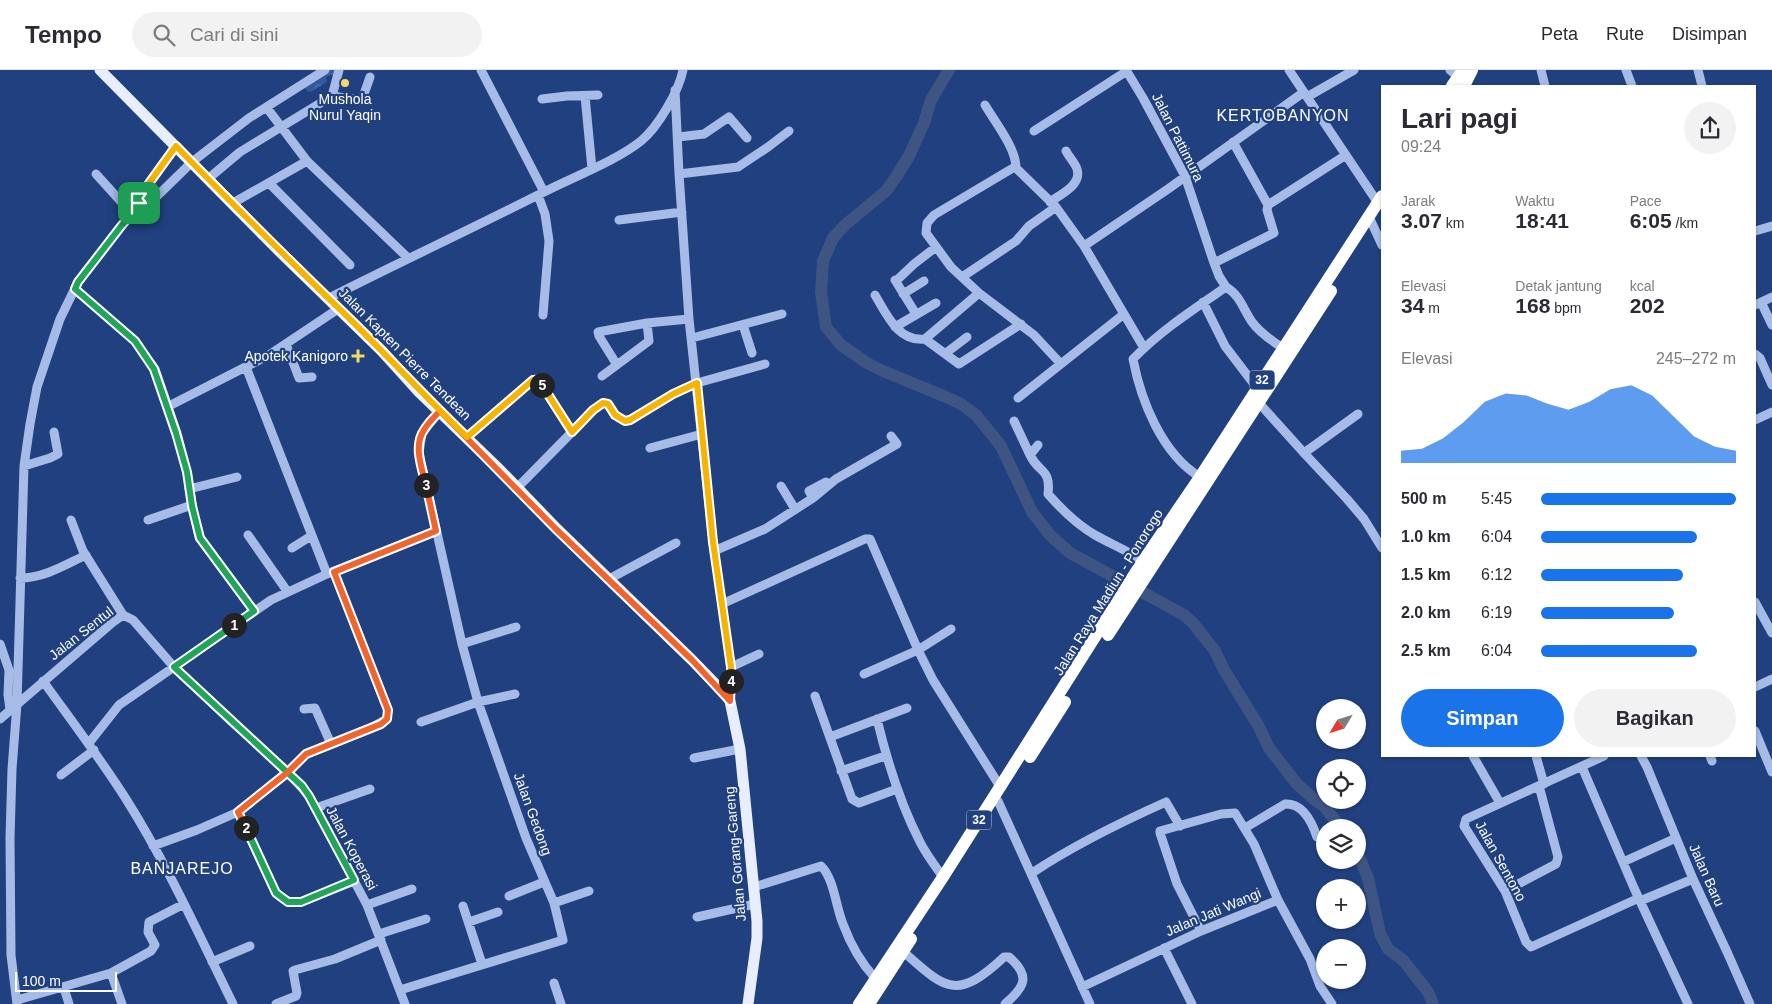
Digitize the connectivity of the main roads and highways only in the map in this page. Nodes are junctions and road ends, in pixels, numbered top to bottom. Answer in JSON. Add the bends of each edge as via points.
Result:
{"nodes":[{"id":1,"x":100,"y":70,"type":"edge"},
{"id":2,"x":1472,"y":70,"type":"edge"},
{"id":3,"x":1459,"y":79,"type":"edge"},
{"id":4,"x":1381,"y":203,"type":"edge"},
{"id":5,"x":1372,"y":221,"type":"junction"},
{"id":6,"x":1260,"y":396,"type":"junction"},
{"id":7,"x":1180,"y":516,"type":"junction"},
{"id":8,"x":1064,"y":697,"type":"junction"},
{"id":9,"x":730,"y":701,"type":"joint"},
{"id":10,"x":900,"y":949,"type":"junction"},
{"id":11,"x":748,"y":1004,"type":"edge"},
{"id":12,"x":859,"y":1004,"type":"edge"},
{"id":13,"x":869,"y":1004,"type":"edge"}],
"edges":[{"from":1,"to":9,"type":"main road","name":"Jalan Kapten Pierre Tendean"},
{"from":2,"to":3,"type":"highway"},
{"from":4,"to":5,"type":"highway","name":"Jalan Raya Madiun - Ponorogo","number":"32"},
{"from":5,"to":6,"type":"highway","name":"Jalan Raya Madiun - Ponorogo","number":"32"},
{"from":5,"to":6,"type":"highway","name":"Jalan Raya Madiun - Ponorogo","number":"32","via":[[1283,348]]},
{"from":6,"to":7,"type":"highway","name":"Jalan Raya Madiun - Ponorogo","number":"32"},
{"from":6,"to":7,"type":"highway","name":"Jalan Raya Madiun - Ponorogo","number":"32","via":[[1200,477]]},
{"from":7,"to":8,"type":"highway","name":"Jalan Raya Madiun - Ponorogo","number":"32","via":[[1141,562],[1102,637]]},
{"from":8,"to":10,"type":"highway","name":"Jalan Raya Madiun - Ponorogo","number":"32","via":[[1000,788]]},
{"from":8,"to":10,"type":"highway","name":"Jalan Raya Madiun - Ponorogo","number":"32","via":[[1047,732]]},
{"from":9,"to":11,"type":"main road","name":"Jalan Gorang-Gareng","via":[[740,748],[754,886],[757,938]]},
{"from":10,"to":12,"type":"highway","name":"Jalan Raya Madiun - Ponorogo","number":"32","via":[[875,978]]},
{"from":10,"to":13,"type":"highway","name":"Jalan Raya Madiun - Ponorogo","number":"32"}]}
